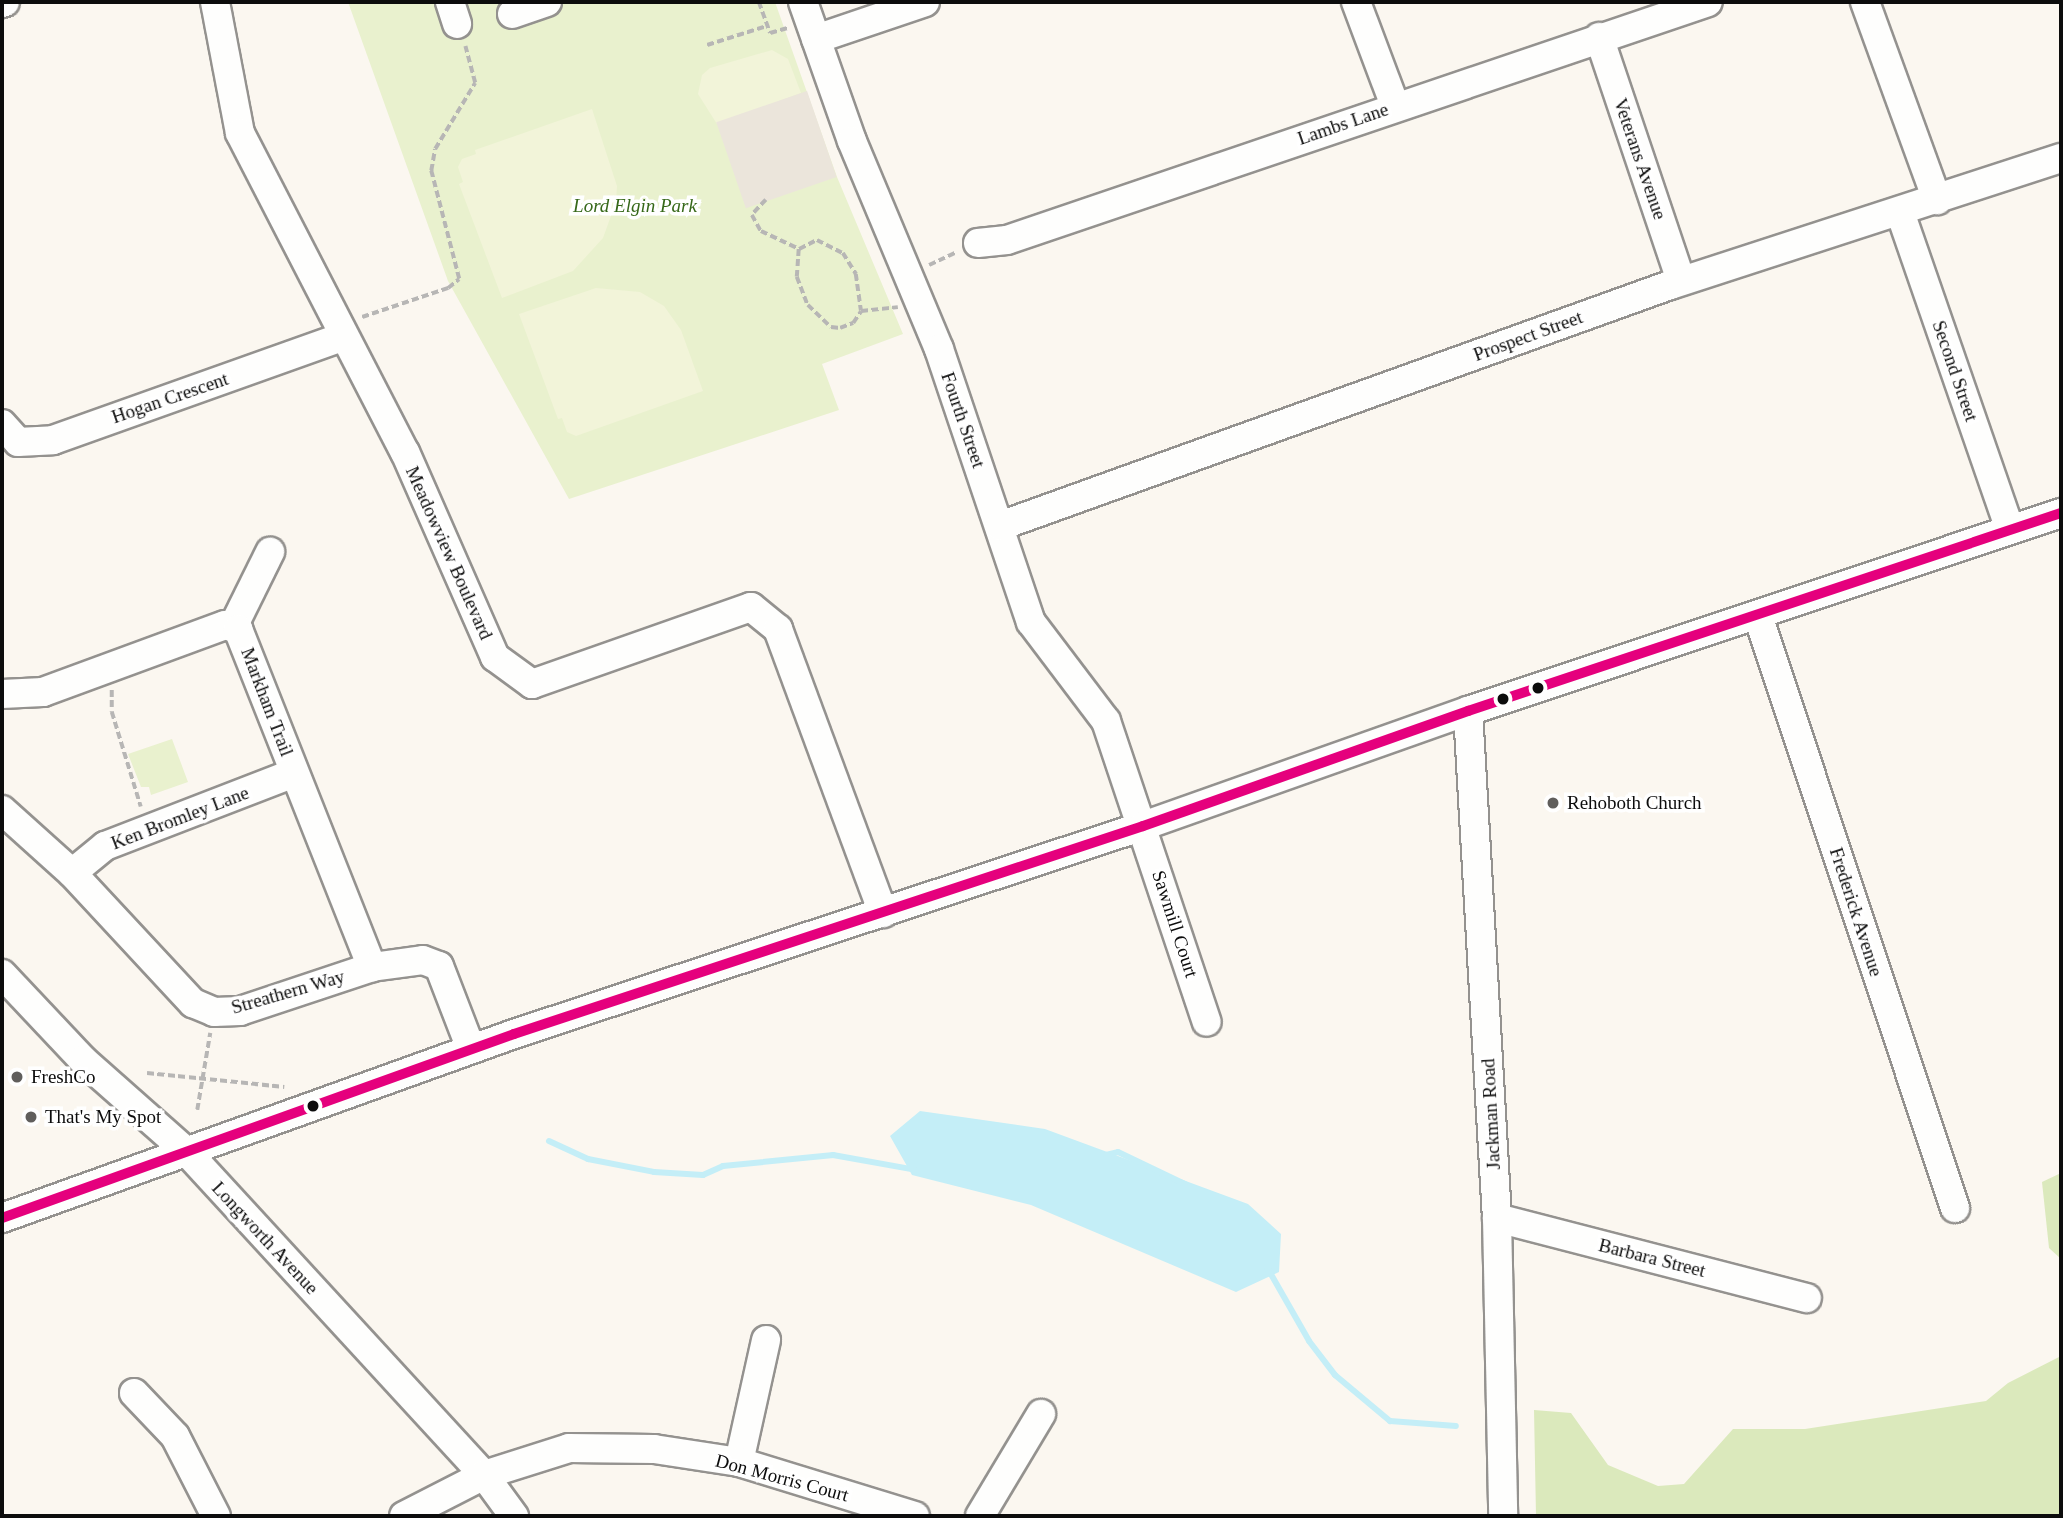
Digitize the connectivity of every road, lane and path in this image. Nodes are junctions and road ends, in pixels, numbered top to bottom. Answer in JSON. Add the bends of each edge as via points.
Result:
{"nodes":[{"id":1,"x":215,"y":2,"type":"edge"},
{"id":2,"x":547,"y":2,"type":"edge"},
{"id":3,"x":759,"y":2,"type":"edge"},
{"id":4,"x":803,"y":2,"type":"edge"},
{"id":5,"x":925,"y":2,"type":"edge"},
{"id":6,"x":1356,"y":2,"type":"edge"},
{"id":7,"x":1708,"y":2,"type":"edge"},
{"id":8,"x":1865,"y":2,"type":"edge"},
{"id":9,"x":453,"y":13,"type":"edge"},
{"id":10,"x":512,"y":14,"type":"dead end"},
{"id":11,"x":767,"y":26,"type":"junction"},
{"id":12,"x":788,"y":27,"type":"dead end"},
{"id":13,"x":1599,"y":37,"type":"junction"},
{"id":14,"x":816,"y":39,"type":"junction"},
{"id":15,"x":707,"y":46,"type":"dead end"},
{"id":16,"x":1395,"y":106,"type":"junction"},
{"id":17,"x":2061,"y":158,"type":"edge"},
{"id":18,"x":766,"y":200,"type":"dead end"},
{"id":19,"x":1937,"y":200,"type":"junction"},
{"id":20,"x":1900,"y":212,"type":"junction"},
{"id":21,"x":978,"y":243,"type":"joint"},
{"id":22,"x":800,"y":249,"type":"junction"},
{"id":23,"x":1681,"y":281,"type":"junction"},
{"id":24,"x":915,"y":288,"type":"junction"},
{"id":25,"x":861,"y":311,"type":"junction"},
{"id":26,"x":362,"y":317,"type":"dead end"},
{"id":27,"x":343,"y":337,"type":"junction"},
{"id":28,"x":2,"y":424,"type":"edge"},
{"id":29,"x":2061,"y":513,"type":"edge"},
{"id":30,"x":999,"y":526,"type":"junction"},
{"id":31,"x":2010,"y":530,"type":"junction"},
{"id":32,"x":270,"y":552,"type":"dead end"},
{"id":33,"x":1758,"y":616,"type":"junction"},
{"id":34,"x":233,"y":627,"type":"junction"},
{"id":35,"x":112,"y":667,"type":"junction"},
{"id":36,"x":2,"y":694,"type":"edge"},
{"id":37,"x":1468,"y":711,"type":"junction"},
{"id":38,"x":294,"y":773,"type":"junction"},
{"id":39,"x":2,"y":810,"type":"edge"},
{"id":40,"x":1143,"y":826,"type":"junction"},
{"id":41,"x":148,"y":829,"type":"junction"},
{"id":42,"x":72,"y":873,"type":"junction"},
{"id":43,"x":883,"y":913,"type":"junction"},
{"id":44,"x":372,"y":967,"type":"junction"},
{"id":45,"x":2,"y":974,"type":"edge"},
{"id":46,"x":214,"y":1012,"type":"junction"},
{"id":47,"x":1207,"y":1022,"type":"dead end"},
{"id":48,"x":471,"y":1049,"type":"junction"},
{"id":49,"x":147,"y":1073,"type":"dead end"},
{"id":50,"x":201,"y":1078,"type":"junction"},
{"id":51,"x":284,"y":1087,"type":"dead end"},
{"id":52,"x":197,"y":1110,"type":"dead end"},
{"id":53,"x":187,"y":1152,"type":"junction"},
{"id":54,"x":1955,"y":1208,"type":"dead end"},
{"id":55,"x":2,"y":1218,"type":"edge"},
{"id":56,"x":1497,"y":1218,"type":"junction"},
{"id":57,"x":1807,"y":1298,"type":"dead end"},
{"id":58,"x":766,"y":1340,"type":"dead end"},
{"id":59,"x":134,"y":1393,"type":"dead end"},
{"id":60,"x":1041,"y":1414,"type":"dead end"},
{"id":61,"x":739,"y":1462,"type":"junction"},
{"id":62,"x":484,"y":1475,"type":"junction"},
{"id":63,"x":216,"y":1516,"type":"edge"},
{"id":64,"x":404,"y":1516,"type":"edge"},
{"id":65,"x":514,"y":1516,"type":"edge"},
{"id":66,"x":915,"y":1516,"type":"edge"},
{"id":67,"x":980,"y":1516,"type":"edge"},
{"id":68,"x":1503,"y":1516,"type":"edge"}],
"edges":[{"from":1,"to":27,"type":"street","name":"Meadowview Boulevard","via":[[240,133]]},
{"from":2,"to":10,"type":"street"},
{"from":3,"to":11,"type":"path"},
{"from":4,"to":14,"type":"street","name":"Fourth Street"},
{"from":5,"to":14,"type":"street"},
{"from":6,"to":16,"type":"street"},
{"from":7,"to":13,"type":"street","name":"Lambs Lane"},
{"from":8,"to":19,"type":"street"},
{"from":9,"to":26,"type":"path","via":[[475,83],[435,149],[431,171],[459,279],[448,288]]},
{"from":11,"to":12,"type":"path","via":[[770,33]]},
{"from":11,"to":15,"type":"path"},
{"from":13,"to":16,"type":"street","name":"Lambs Lane"},
{"from":13,"to":23,"type":"street","name":"Veterans Avenue"},
{"from":14,"to":24,"type":"street","name":"Fourth Street","via":[[852,141]]},
{"from":16,"to":21,"type":"street","name":"Lambs Lane","via":[[1007,240]]},
{"from":17,"to":19,"type":"street","name":"Prospect Street"},
{"from":18,"to":22,"type":"path","via":[[752,211],[756,224],[769,237]]},
{"from":19,"to":20,"type":"street","name":"Prospect Street"},
{"from":20,"to":23,"type":"street","name":"Prospect Street"},
{"from":20,"to":31,"type":"street","name":"Second Street"},
{"from":21,"to":24,"type":"path"},
{"from":22,"to":25,"type":"path","via":[[817,240],[842,253],[856,274]]},
{"from":22,"to":25,"type":"path","via":[[800,287],[821,319],[831,327],[846,327]]},
{"from":23,"to":30,"type":"street","name":"Prospect Street"},
{"from":24,"to":25,"type":"path","via":[[886,311]]},
{"from":24,"to":30,"type":"street","name":"Fourth Street"},
{"from":27,"to":28,"type":"street","name":"Hogan Crescent","via":[[52,440],[18,442]]},
{"from":27,"to":43,"type":"street","name":"Meadowview Boulevard","via":[[405,452],[495,657],[532,684],[751,607],[778,629]]},
{"from":29,"to":31,"type":"street"},
{"from":30,"to":40,"type":"street","name":"Fourth Street","via":[[1031,622],[1106,721]]},
{"from":31,"to":33,"type":"street"},
{"from":32,"to":34,"type":"street"},
{"from":33,"to":37,"type":"street"},
{"from":33,"to":54,"type":"street","name":"Frederick Avenue"},
{"from":34,"to":35,"type":"street","name":"Markham Trail","via":[[225,625]]},
{"from":34,"to":38,"type":"street","name":"Markham Trail","via":[[248,652]]},
{"from":35,"to":36,"type":"street","name":"Markham Trail","via":[[43,692]]},
{"from":35,"to":41,"type":"path","via":[[112,712]]},
{"from":37,"to":40,"type":"street"},
{"from":37,"to":56,"type":"street","name":"Jackman Road"},
{"from":38,"to":41,"type":"street","name":"Ken Bromley Lane"},
{"from":38,"to":44,"type":"street","name":"Markham Trail"},
{"from":39,"to":42,"type":"street","name":"Streathern Way"},
{"from":40,"to":43,"type":"street"},
{"from":40,"to":47,"type":"street","name":"Sawmill Court"},
{"from":41,"to":42,"type":"street","name":"Ken Bromley Lane","via":[[105,846]]},
{"from":42,"to":46,"type":"street","name":"Streathern Way","via":[[192,1003]]},
{"from":43,"to":48,"type":"street"},
{"from":44,"to":46,"type":"street","name":"Streathern Way","via":[[240,1011]]},
{"from":44,"to":48,"type":"street","name":"Streathern Way","via":[[401,960],[439,966]]},
{"from":45,"to":53,"type":"street","name":"Longworth Avenue","via":[[83,1060]]},
{"from":46,"to":50,"type":"path"},
{"from":48,"to":53,"type":"street"},
{"from":49,"to":50,"type":"path"},
{"from":50,"to":51,"type":"path"},
{"from":50,"to":52,"type":"path"},
{"from":53,"to":55,"type":"street"},
{"from":53,"to":62,"type":"street","name":"Longworth Avenue"},
{"from":56,"to":57,"type":"street","name":"Barbara Street"},
{"from":56,"to":68,"type":"street","name":"Jackman Road"},
{"from":58,"to":61,"type":"street"},
{"from":59,"to":63,"type":"street","via":[[175,1436]]},
{"from":60,"to":67,"type":"street"},
{"from":61,"to":62,"type":"street","name":"Don Morris Court","via":[[654,1449],[569,1448]]},
{"from":61,"to":66,"type":"street","name":"Don Morris Court"},
{"from":62,"to":64,"type":"street","name":"Don Morris Court"},
{"from":62,"to":65,"type":"street","name":"Longworth Avenue"}]}
